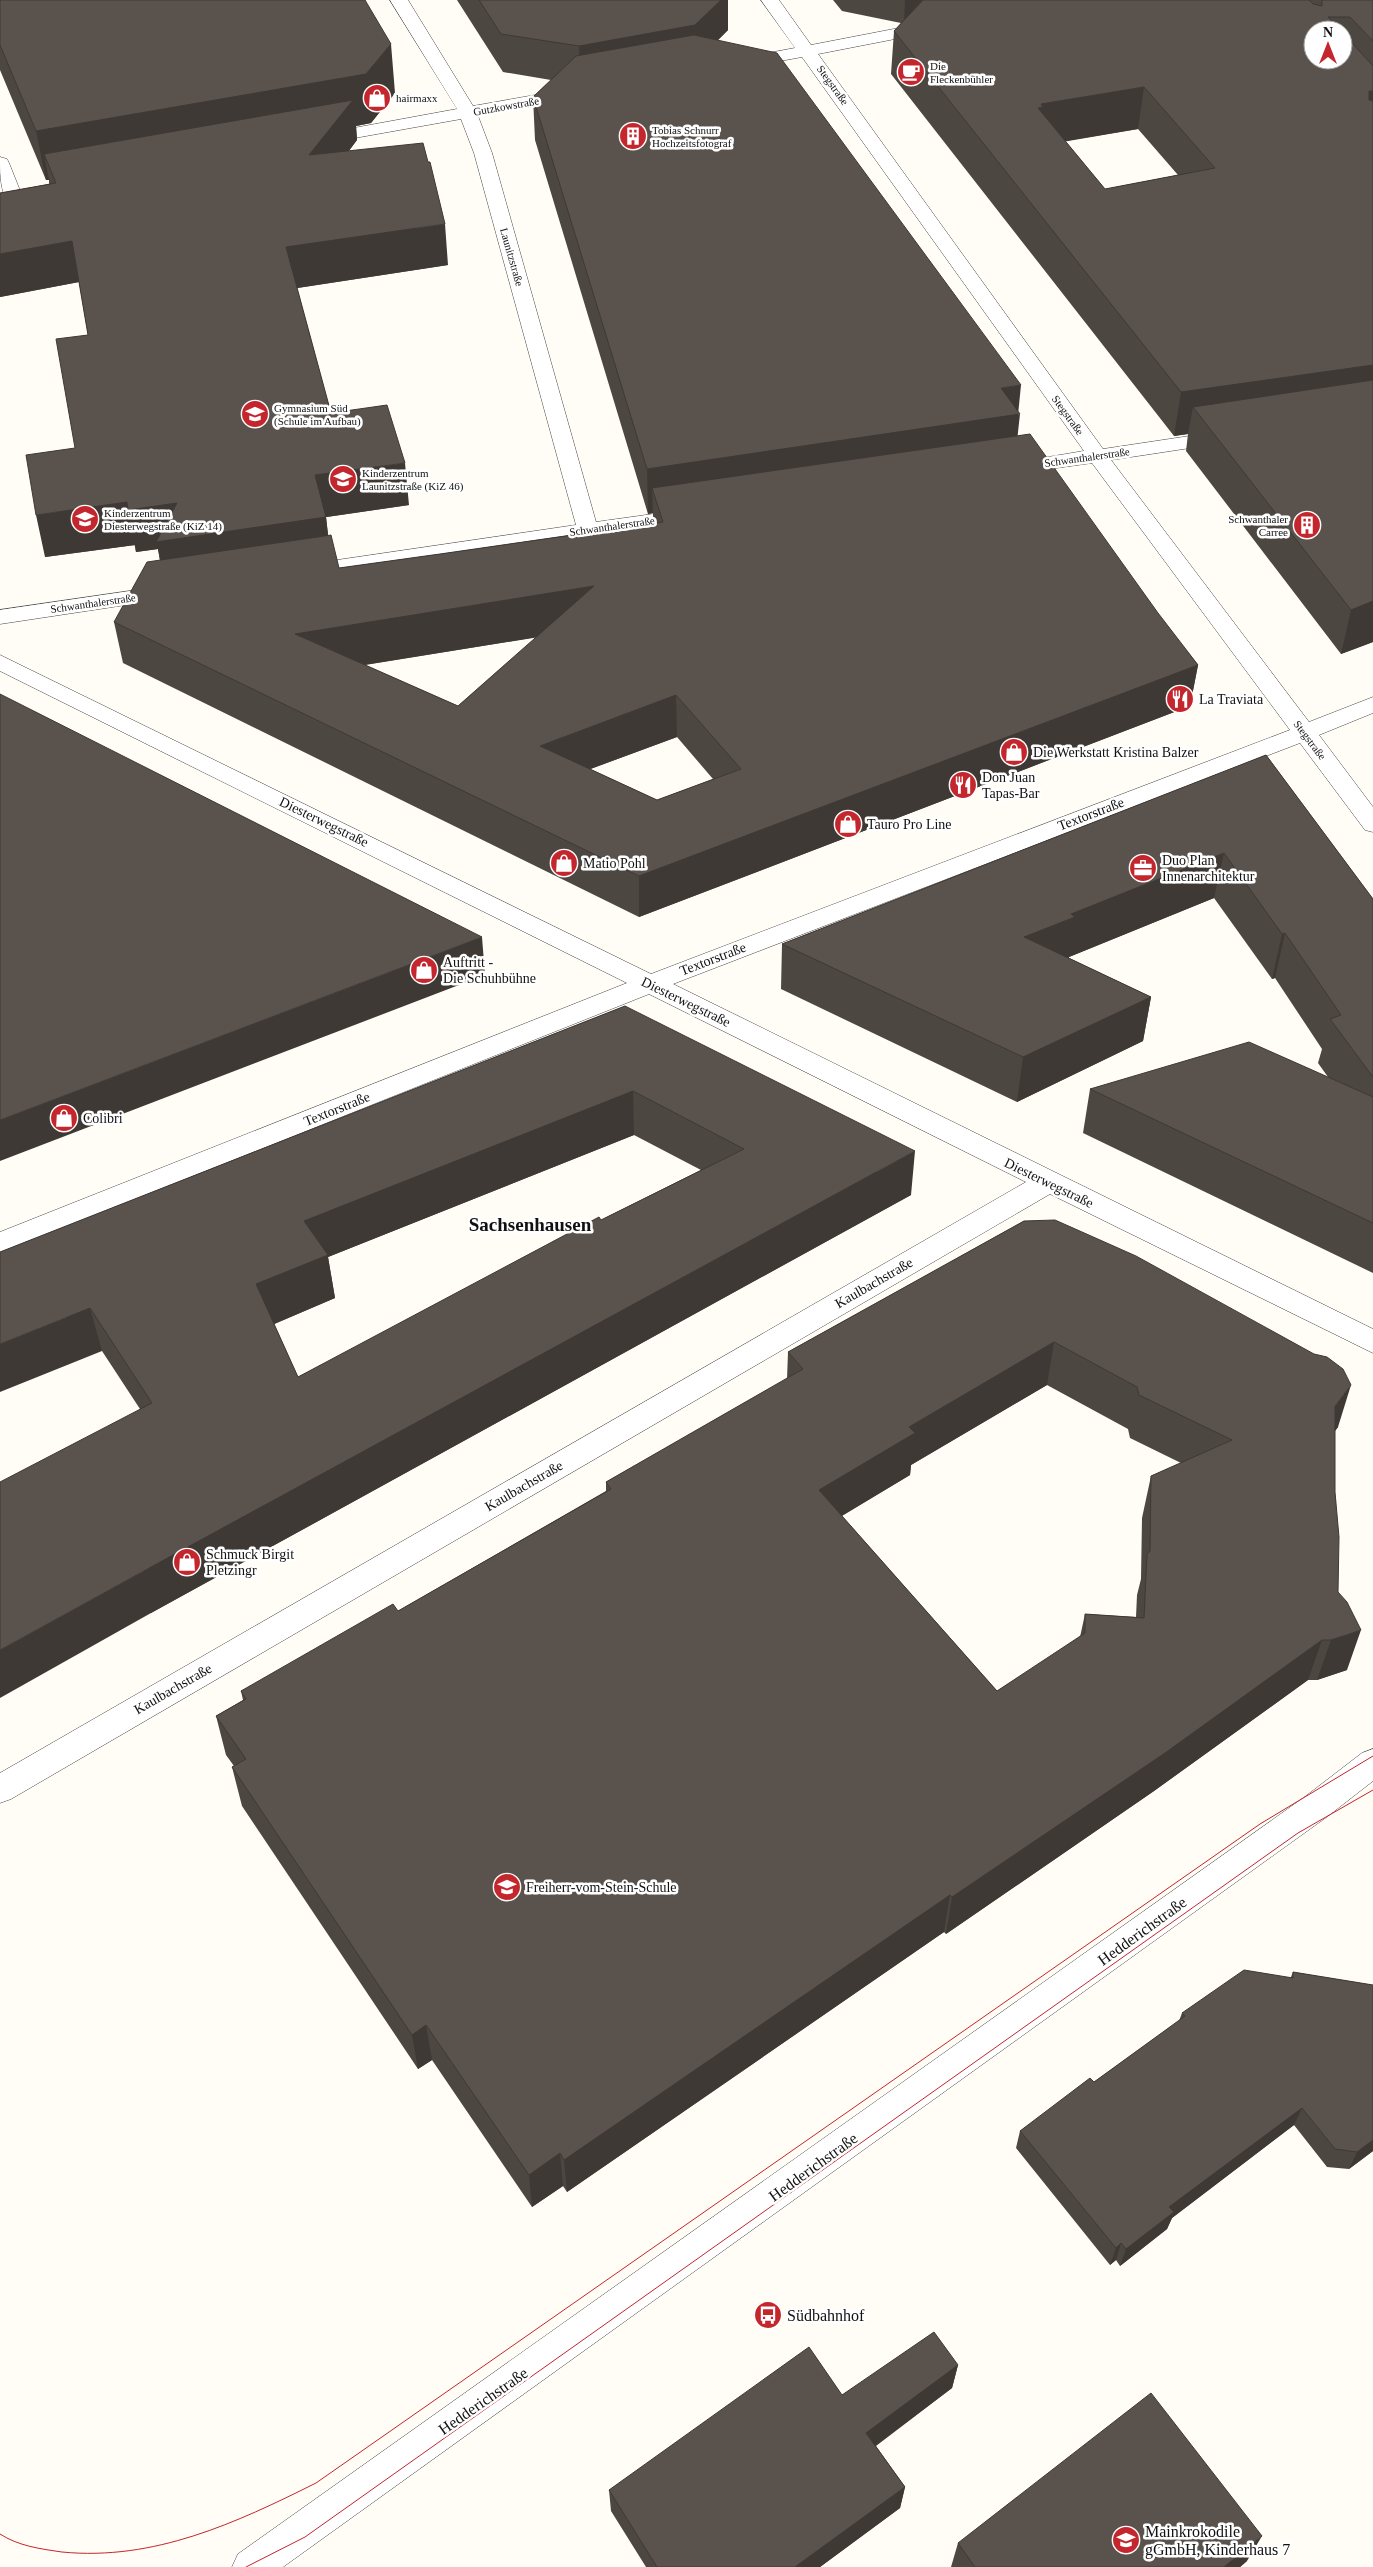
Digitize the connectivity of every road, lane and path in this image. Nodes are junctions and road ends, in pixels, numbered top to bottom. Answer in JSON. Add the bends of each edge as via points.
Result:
{"nodes":[{"id":1,"x":400,"y":0,"type":"edge"},
{"id":2,"x":770,"y":0,"type":"edge"},
{"id":3,"x":944,"y":24,"type":"edge"},
{"id":4,"x":808,"y":50,"type":"junction"},
{"id":5,"x":720,"y":66,"type":"edge"},
{"id":6,"x":584,"y":92,"type":"edge"},
{"id":7,"x":468,"y":113,"type":"junction"},
{"id":8,"x":303,"y":142,"type":"edge"},
{"id":9,"x":0,"y":163,"type":"edge"},
{"id":10,"x":31,"y":190,"type":"edge"},
{"id":11,"x":6,"y":194,"type":"edge"},
{"id":12,"x":1245,"y":434,"type":"edge"},
{"id":13,"x":1097,"y":455,"type":"junction"},
{"id":14,"x":990,"y":471,"type":"edge"},
{"id":15,"x":706,"y":512,"type":"edge"},
{"id":16,"x":588,"y":530,"type":"junction"},
{"id":17,"x":287,"y":574,"type":"edge"},
{"id":18,"x":180,"y":590,"type":"edge"},
{"id":19,"x":0,"y":617,"type":"edge"},
{"id":20,"x":0,"y":662,"type":"edge"},
{"id":21,"x":1373,"y":704,"type":"edge"},
{"id":22,"x":1304,"y":732,"type":"junction"},
{"id":23,"x":1373,"y":824,"type":"edge"},
{"id":24,"x":649,"y":984,"type":"junction"},
{"id":25,"x":1048,"y":1182,"type":"junction"},
{"id":26,"x":0,"y":1243,"type":"edge"},
{"id":27,"x":1373,"y":1342,"type":"edge"},
{"id":28,"x":1373,"y":1763,"type":"edge"},
{"id":29,"x":0,"y":1789,"type":"edge"},
{"id":30,"x":251,"y":2567,"type":"edge"}],
"edges":[{"from":1,"to":7,"type":"street","name":"Launitzstraße"},
{"from":2,"to":4,"type":"street","name":"Stegstraße"},
{"from":3,"to":4,"type":"street"},
{"from":4,"to":5,"type":"street"},
{"from":4,"to":13,"type":"street","name":"Stegstraße"},
{"from":6,"to":7,"type":"street","name":"Gutzkowstraße"},
{"from":7,"to":8,"type":"street","name":"Gutzkowstraße"},
{"from":7,"to":16,"type":"street","name":"Launitzstraße","via":[[483,153]]},
{"from":9,"to":11,"type":"street"},
{"from":10,"to":11,"type":"street"},
{"from":12,"to":13,"type":"street","name":"Schwanthalerstraße"},
{"from":13,"to":14,"type":"street","name":"Schwanthalerstraße"},
{"from":13,"to":22,"type":"street","name":"Stegstraße"},
{"from":15,"to":16,"type":"street","name":"Schwanthalerstraße"},
{"from":16,"to":17,"type":"street","name":"Schwanthalerstraße"},
{"from":18,"to":19,"type":"street","name":"Schwanthalerstraße"},
{"from":20,"to":24,"type":"street","name":"Diesterwegstraße"},
{"from":21,"to":22,"type":"street","name":"Textorstraße"},
{"from":22,"to":23,"type":"street","name":"Stegstraße"},
{"from":22,"to":24,"type":"street","name":"Textorstraße"},
{"from":24,"to":25,"type":"street","name":"Diesterwegstraße"},
{"from":24,"to":26,"type":"street","name":"Textorstraße"},
{"from":25,"to":27,"type":"street","name":"Diesterwegstraße"},
{"from":25,"to":29,"type":"street","name":"Kaulbachstraße"},
{"from":28,"to":30,"type":"street","name":"Hedderichstraße"}]}
